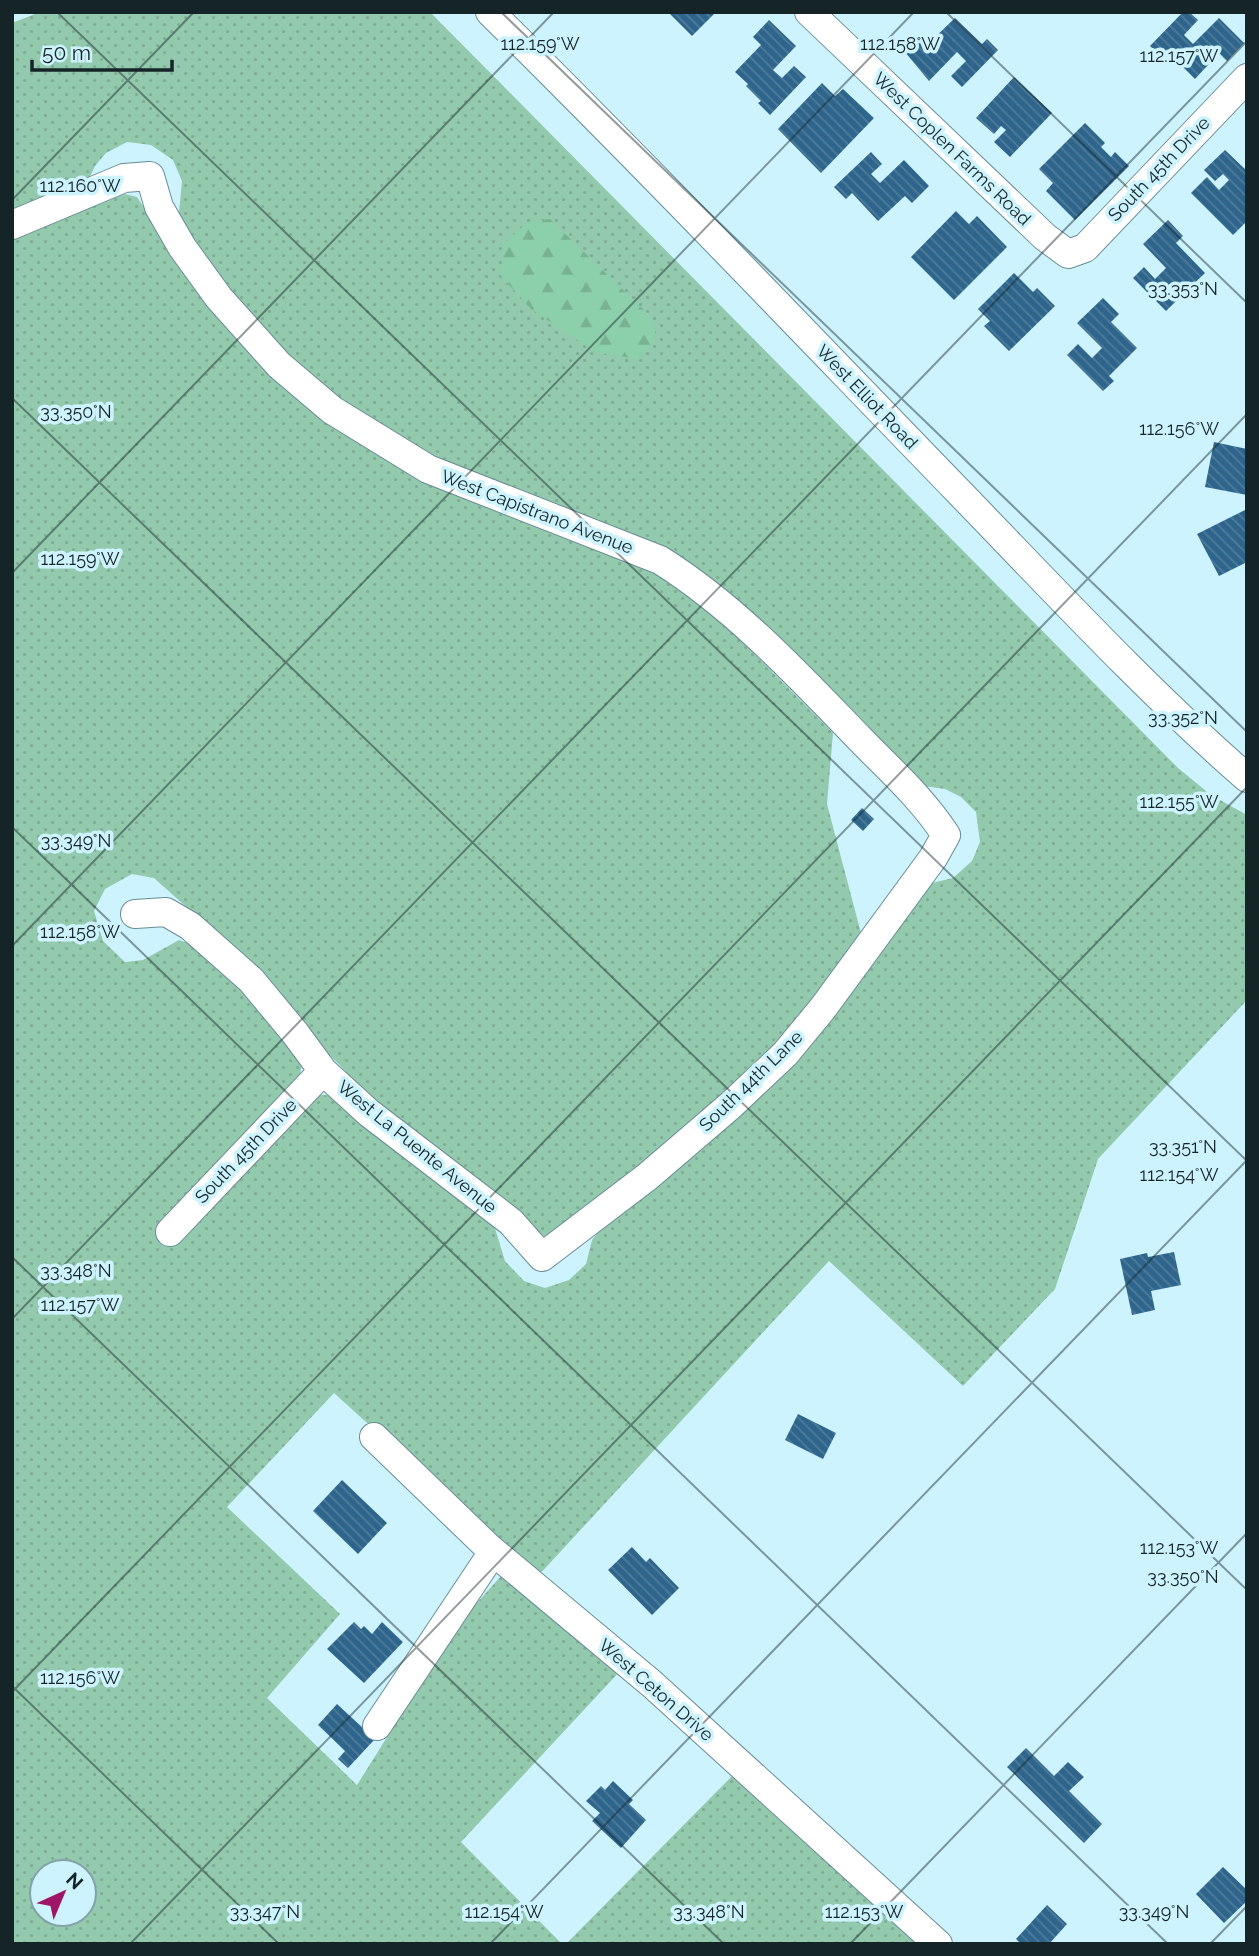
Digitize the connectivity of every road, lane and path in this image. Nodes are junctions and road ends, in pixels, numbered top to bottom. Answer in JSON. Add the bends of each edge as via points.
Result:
{"nodes":[{"id":1,"x":490,"y":12,"type":"edge"},
{"id":2,"x":808,"y":12,"type":"edge"},
{"id":3,"x":1247,"y":78,"type":"edge"},
{"id":4,"x":12,"y":225,"type":"edge"},
{"id":5,"x":1068,"y":254,"type":"joint"},
{"id":6,"x":1247,"y":778,"type":"edge"},
{"id":7,"x":946,"y":835,"type":"joint"},
{"id":8,"x":135,"y":914,"type":"dead end"},
{"id":9,"x":323,"y":1071,"type":"junction"},
{"id":10,"x":170,"y":1231,"type":"dead end"},
{"id":11,"x":542,"y":1256,"type":"joint"},
{"id":12,"x":374,"y":1437,"type":"dead end"},
{"id":13,"x":493,"y":1552,"type":"junction"},
{"id":14,"x":377,"y":1726,"type":"dead end"},
{"id":15,"x":938,"y":1944,"type":"edge"}],
"edges":[{"from":1,"to":6,"type":"street","name":"West Elliot Road","via":[[1098,636],[1184,723]]},
{"from":2,"to":5,"type":"street","name":"West Coplen Farms Road"},
{"from":3,"to":5,"type":"street","name":"South 45th Drive","via":[[1084,248]]},
{"from":4,"to":7,"type":"street","name":"West Capistrano Avenue","via":[[128,179],[159,207],[219,298],[279,365],[342,417],[428,469],[660,560],[687,577],[738,619],[831,709],[927,806]]},
{"from":7,"to":11,"type":"street","name":"South 44th Lane","via":[[785,1054],[647,1177]]},
{"from":8,"to":9,"type":"street","name":"West La Puente Avenue","via":[[166,912],[190,926],[251,980]]},
{"from":9,"to":10,"type":"street","name":"South 45th Drive"},
{"from":9,"to":11,"type":"street","name":"West La Puente Avenue","via":[[369,1113],[511,1222]]},
{"from":12,"to":13,"type":"street","name":"West Ceton Drive"},
{"from":13,"to":14,"type":"street"},
{"from":13,"to":15,"type":"street","name":"West Ceton Drive","via":[[652,1684]]}]}
